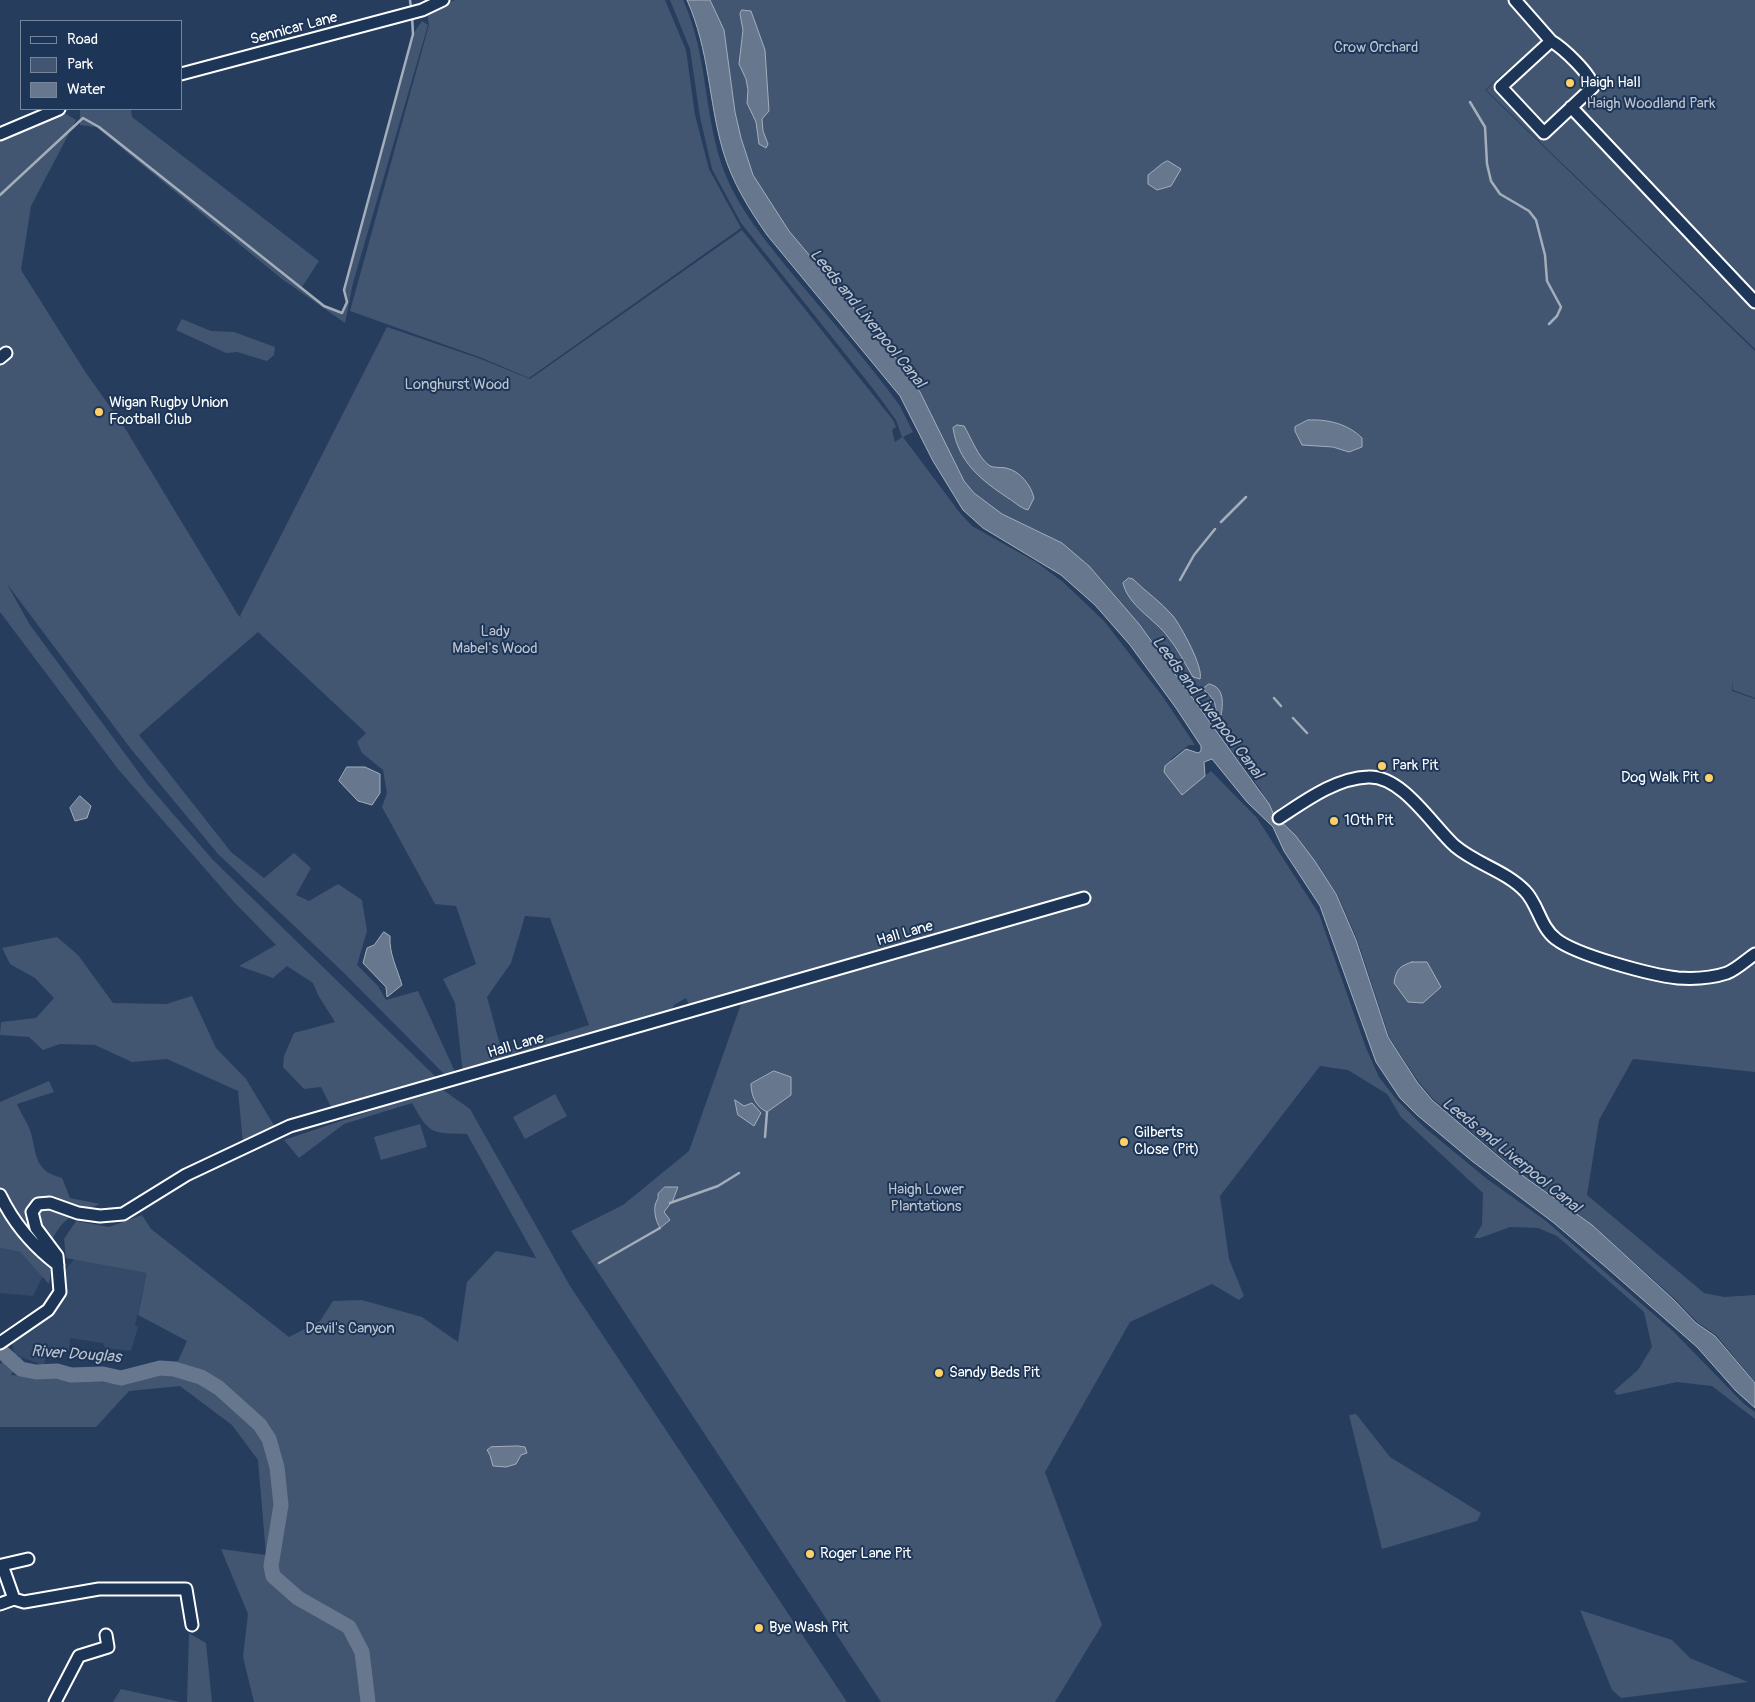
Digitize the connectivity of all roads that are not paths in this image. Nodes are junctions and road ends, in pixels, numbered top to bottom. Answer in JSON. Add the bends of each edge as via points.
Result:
{"nodes":[{"id":1,"x":442,"y":0,"type":"edge"},
{"id":2,"x":1515,"y":0,"type":"edge"},
{"id":3,"x":1551,"y":41,"type":"junction"},
{"id":4,"x":182,"y":74,"type":"edge"},
{"id":5,"x":1571,"y":107,"type":"junction"},
{"id":6,"x":57,"y":110,"type":"edge"},
{"id":7,"x":0,"y":134,"type":"edge"},
{"id":8,"x":1755,"y":302,"type":"edge"},
{"id":9,"x":1279,"y":818,"type":"dead end"},
{"id":10,"x":1084,"y":898,"type":"dead end"},
{"id":11,"x":1755,"y":954,"type":"edge"},
{"id":12,"x":0,"y":1194,"type":"edge"},
{"id":13,"x":58,"y":1265,"type":"junction"},
{"id":14,"x":0,"y":1344,"type":"edge"},
{"id":15,"x":28,"y":1558,"type":"dead end"},
{"id":16,"x":14,"y":1599,"type":"junction"},
{"id":17,"x":0,"y":1604,"type":"edge"},
{"id":18,"x":192,"y":1625,"type":"dead end"},
{"id":19,"x":106,"y":1635,"type":"dead end"},
{"id":20,"x":55,"y":1702,"type":"edge"}],
"edges":[{"from":1,"to":4,"type":"street","name":"Sennicar Lane","via":[[406,15]]},
{"from":2,"to":3,"type":"street"},
{"from":3,"to":5,"type":"street","via":[[1593,82],[1593,87]]},
{"from":3,"to":5,"type":"street","via":[[1501,86],[1544,133]]},
{"from":5,"to":8,"type":"street"},
{"from":6,"to":7,"type":"street"},
{"from":9,"to":11,"type":"street","via":[[1346,781],[1368,777],[1382,779],[1396,786],[1456,846],[1526,892],[1546,928],[1555,938],[1576,950],[1676,978],[1696,979],[1728,973]]},
{"from":10,"to":13,"type":"street","name":"Hall Lane","via":[[290,1126],[186,1175],[123,1214],[100,1216],[78,1213],[50,1203],[38,1204],[32,1212],[33,1222],[57,1256]]},
{"from":12,"to":13,"type":"street","via":[[11,1217],[45,1256]]},
{"from":13,"to":14,"type":"street","via":[[60,1292],[54,1303],[38,1319]]},
{"from":15,"to":16,"type":"street","via":[[2,1565]]},
{"from":16,"to":17,"type":"street"},
{"from":16,"to":18,"type":"street","via":[[24,1602],[98,1589],[186,1589]]},
{"from":19,"to":20,"type":"street","via":[[108,1647],[79,1656]]}]}
